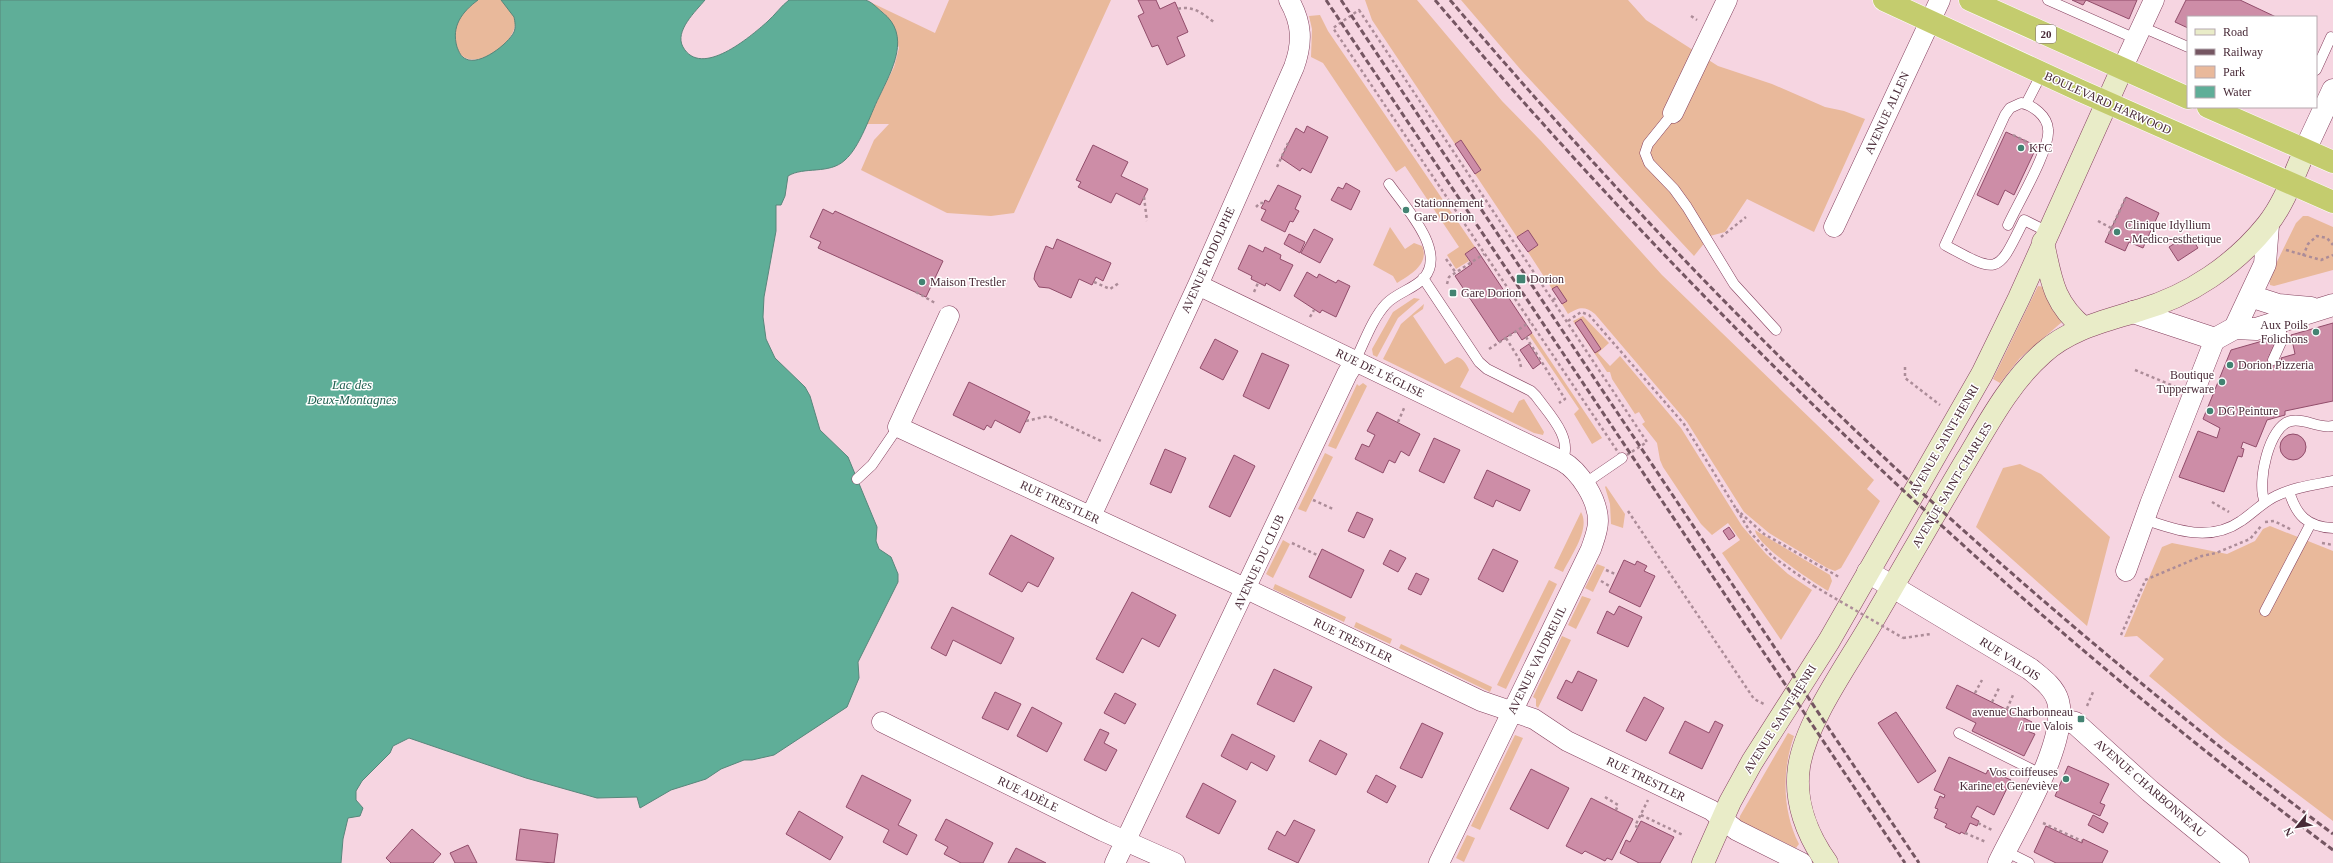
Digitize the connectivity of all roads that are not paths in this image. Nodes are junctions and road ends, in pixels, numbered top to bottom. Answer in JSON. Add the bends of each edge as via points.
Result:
{"nodes":[{"id":1,"x":1289,"y":0,"type":"edge"},
{"id":2,"x":1727,"y":0,"type":"edge"},
{"id":3,"x":1884,"y":0,"type":"edge"},
{"id":4,"x":1940,"y":0,"type":"edge"},
{"id":5,"x":1970,"y":0,"type":"edge"},
{"id":6,"x":2048,"y":0,"type":"edge"},
{"id":7,"x":2154,"y":0,"type":"edge"},
{"id":8,"x":1930,"y":21,"type":"junction"},
{"id":9,"x":2139,"y":33,"type":"junction"},
{"id":10,"x":2331,"y":37,"type":"dead end"},
{"id":11,"x":2187,"y":47,"type":"edge"},
{"id":12,"x":2317,"y":68,"type":"edge"},
{"id":13,"x":2122,"y":69,"type":"junction"},
{"id":14,"x":2042,"y":73,"type":"junction"},
{"id":15,"x":2187,"y":98,"type":"edge"},
{"id":16,"x":2106,"y":103,"type":"junction"},
{"id":17,"x":2026,"y":104,"type":"junction"},
{"id":18,"x":2327,"y":105,"type":"edge"},
{"id":19,"x":2210,"y":108,"type":"edge"},
{"id":20,"x":1673,"y":113,"type":"joint"},
{"id":21,"x":2305,"y":150,"type":"junction"},
{"id":22,"x":2333,"y":162,"type":"edge"},
{"id":23,"x":2290,"y":183,"type":"junction"},
{"id":24,"x":1389,"y":184,"type":"dead end"},
{"id":25,"x":2333,"y":202,"type":"edge"},
{"id":26,"x":2008,"y":224,"type":"dead end"},
{"id":27,"x":2268,"y":225,"type":"junction"},
{"id":28,"x":1834,"y":227,"type":"dead end"},
{"id":29,"x":2046,"y":237,"type":"junction"},
{"id":30,"x":1423,"y":278,"type":"junction"},
{"id":31,"x":1198,"y":285,"type":"junction"},
{"id":32,"x":2250,"y":296,"type":"junction"},
{"id":33,"x":2326,"y":307,"type":"edge"},
{"id":34,"x":943,"y":310,"type":"road end"},
{"id":35,"x":2133,"y":312,"type":"junction"},
{"id":36,"x":2278,"y":323,"type":"junction"},
{"id":37,"x":2084,"y":328,"type":"junction"},
{"id":38,"x":2235,"y":328,"type":"junction"},
{"id":39,"x":1776,"y":330,"type":"dead end"},
{"id":40,"x":2215,"y":339,"type":"junction"},
{"id":41,"x":2273,"y":360,"type":"dead end"},
{"id":42,"x":1355,"y":361,"type":"junction"},
{"id":43,"x":898,"y":427,"type":"junction"},
{"id":44,"x":2329,"y":427,"type":"edge"},
{"id":45,"x":1622,"y":458,"type":"dead end"},
{"id":46,"x":1562,"y":460,"type":"junction"},
{"id":47,"x":857,"y":479,"type":"dead end"},
{"id":48,"x":2333,"y":481,"type":"edge"},
{"id":49,"x":1584,"y":484,"type":"junction"},
{"id":50,"x":2289,"y":491,"type":"junction"},
{"id":51,"x":2265,"y":502,"type":"junction"},
{"id":52,"x":1091,"y":516,"type":"junction"},
{"id":53,"x":2144,"y":519,"type":"junction"},
{"id":54,"x":2311,"y":523,"type":"junction"},
{"id":55,"x":2333,"y":528,"type":"edge"},
{"id":56,"x":2126,"y":571,"type":"dead end"},
{"id":57,"x":1868,"y":572,"type":"junction"},
{"id":58,"x":1892,"y":586,"type":"junction"},
{"id":59,"x":1246,"y":589,"type":"junction"},
{"id":60,"x":2266,"y":611,"type":"dead end"},
{"id":61,"x":1511,"y":711,"type":"junction"},
{"id":62,"x":2059,"y":719,"type":"junction"},
{"id":63,"x":882,"y":722,"type":"dead end"},
{"id":64,"x":1960,"y":733,"type":"dead end"},
{"id":65,"x":2041,"y":774,"type":"junction"},
{"id":66,"x":1722,"y":819,"type":"junction"},
{"id":67,"x":1125,"y":840,"type":"junction"},
{"id":68,"x":1998,"y":847,"type":"edge"},
{"id":69,"x":1115,"y":863,"type":"edge"},
{"id":70,"x":1175,"y":863,"type":"edge"},
{"id":71,"x":1439,"y":863,"type":"edge"},
{"id":72,"x":1703,"y":863,"type":"edge"},
{"id":73,"x":1802,"y":863,"type":"edge"},
{"id":74,"x":1827,"y":863,"type":"edge"},
{"id":75,"x":2029,"y":863,"type":"edge"},
{"id":76,"x":2238,"y":863,"type":"edge"}],
"edges":[{"from":1,"to":31,"type":"street","name":"AVENUE RODOLPHE","via":[[1300,21],[1299,54]]},
{"from":2,"to":20,"type":"street"},
{"from":3,"to":8,"type":"highway","name":"BOULEVARD HARWOOD"},
{"from":4,"to":8,"type":"street","name":"AVENUE ALLEN"},
{"from":5,"to":13,"type":"highway","number":"20"},
{"from":6,"to":9,"type":"lane"},
{"from":7,"to":9,"type":"street","name":"AVENUE SAINT-HENRI"},
{"from":8,"to":14,"type":"highway","name":"BOULEVARD HARWOOD"},
{"from":8,"to":28,"type":"street","name":"AVENUE ALLEN"},
{"from":9,"to":11,"type":"lane"},
{"from":9,"to":13,"type":"street","name":"AVENUE SAINT-HENRI"},
{"from":10,"to":12,"type":"lane"},
{"from":13,"to":15,"type":"highway","number":"20"},
{"from":13,"to":16,"type":"main road","name":"AVENUE SAINT-HENRI"},
{"from":14,"to":16,"type":"highway","name":"BOULEVARD HARWOOD"},
{"from":14,"to":17,"type":"lane"},
{"from":16,"to":23,"type":"highway","name":"BOULEVARD HARWOOD"},
{"from":16,"to":29,"type":"main road","name":"AVENUE SAINT-HENRI"},
{"from":17,"to":26,"type":"lane","via":[[2046,121],[2048,138]]},
{"from":17,"to":29,"type":"lane","via":[[2016,104],[2005,115],[1945,245],[1982,264],[1992,265],[2003,260],[2024,220]]},
{"from":18,"to":21,"type":"street","name":"AVENUE SAINT-CHARLES"},
{"from":19,"to":21,"type":"highway"},
{"from":20,"to":39,"type":"lane","via":[[1648,144],[1648,163],[1674,189],[1734,284]]},
{"from":21,"to":22,"type":"highway"},
{"from":21,"to":23,"type":"main road","name":"AVENUE SAINT-CHARLES"},
{"from":23,"to":25,"type":"highway","name":"BOULEVARD HARWOOD"},
{"from":23,"to":27,"type":"main road","name":"AVENUE SAINT-CHARLES"},
{"from":24,"to":30,"type":"lane","via":[[1430,247],[1430,260]]},
{"from":27,"to":32,"type":"street","name":"AVENUE SAINT-CHARLES","via":[[2265,264]]},
{"from":27,"to":35,"type":"main road","name":"AVENUE SAINT-CHARLES","via":[[2234,259],[2208,278],[2167,301]]},
{"from":29,"to":37,"type":"main road","via":[[2050,276],[2059,300],[2067,314]]},
{"from":29,"to":57,"type":"main road","name":"AVENUE SAINT-HENRI","via":[[1982,374]]},
{"from":30,"to":42,"type":"lane","name":"AVENUE DU CLUB","via":[[1386,303]]},
{"from":30,"to":46,"type":"lane","via":[[1479,362],[1536,396],[1565,441],[1566,454]]},
{"from":31,"to":42,"type":"street","name":"RUE DE L'ÉGLISE"},
{"from":31,"to":52,"type":"street","name":"AVENUE RODOLPHE"},
{"from":32,"to":33,"type":"street","via":[[2278,305]]},
{"from":32,"to":38,"type":"street","name":"AVENUE SAINT-CHARLES"},
{"from":33,"to":36,"type":"street"},
{"from":34,"to":43,"type":"street"},
{"from":35,"to":37,"type":"main road","name":"AVENUE SAINT-CHARLES"},
{"from":35,"to":40,"type":"street"},
{"from":36,"to":38,"type":"street","via":[[2256,329]]},
{"from":36,"to":41,"type":"lane","via":[[2283,338]]},
{"from":37,"to":58,"type":"main road","name":"AVENUE SAINT-CHARLES","via":[[2051,346],[2014,384],[1989,421]]},
{"from":38,"to":40,"type":"street"},
{"from":40,"to":53,"type":"street"},
{"from":42,"to":46,"type":"street","name":"RUE DE L'ÉGLISE"},
{"from":42,"to":59,"type":"street","name":"AVENUE DU CLUB"},
{"from":43,"to":47,"type":"lane","via":[[872,465]]},
{"from":43,"to":52,"type":"street","name":"RUE TRESTLER"},
{"from":44,"to":51,"type":"lane","via":[[2298,420],[2282,424],[2277,430],[2260,486]]},
{"from":45,"to":49,"type":"lane"},
{"from":46,"to":49,"type":"street","name":"AVENUE VAUDREUIL","via":[[1573,469]]},
{"from":48,"to":50,"type":"lane"},
{"from":49,"to":61,"type":"street","name":"AVENUE VAUDREUIL","via":[[1597,512],[1596,534]]},
{"from":50,"to":51,"type":"lane"},
{"from":50,"to":54,"type":"lane","via":[[2299,514]]},
{"from":51,"to":53,"type":"lane","via":[[2240,522],[2207,534]]},
{"from":52,"to":59,"type":"street","name":"RUE TRESTLER"},
{"from":53,"to":56,"type":"street"},
{"from":54,"to":55,"type":"lane"},
{"from":54,"to":60,"type":"lane"},
{"from":57,"to":58,"type":"street","name":"RUE VALOIS"},
{"from":57,"to":66,"type":"main road","name":"AVENUE SAINT-HENRI","via":[[1804,682],[1752,762]]},
{"from":58,"to":62,"type":"street","name":"RUE VALOIS","via":[[2040,677],[2054,692],[2058,701]]},
{"from":58,"to":74,"type":"main road","name":"AVENUE SAINT-CHARLES","via":[[1815,720],[1804,744],[1798,782],[1800,807],[1812,840]]},
{"from":59,"to":61,"type":"street","name":"RUE TRESTLER","via":[[1481,701]]},
{"from":59,"to":67,"type":"street","name":"AVENUE DU CLUB"},
{"from":61,"to":66,"type":"street","name":"RUE TRESTLER","via":[[1538,721],[1567,741],[1711,810]]},
{"from":61,"to":71,"type":"street","name":"AVENUE VAUDREUIL"},
{"from":62,"to":65,"type":"street","name":"RUE VALOIS","via":[[2055,742]]},
{"from":62,"to":76,"type":"street","name":"AVENUE CHARBONNEAU","via":[[2074,724]]},
{"from":63,"to":67,"type":"street","name":"RUE ADÈLE"},
{"from":64,"to":65,"type":"lane"},
{"from":65,"to":68,"type":"street","name":"RUE VALOIS"},
{"from":66,"to":72,"type":"main road","name":"AVENUE SAINT-HENRI"},
{"from":66,"to":73,"type":"street","name":"RUE TRESTLER","via":[[1736,830]]},
{"from":67,"to":69,"type":"street","name":"AVENUE DU CLUB"},
{"from":67,"to":70,"type":"street","name":"RUE ADÈLE"},
{"from":68,"to":75,"type":"lane"}]}
